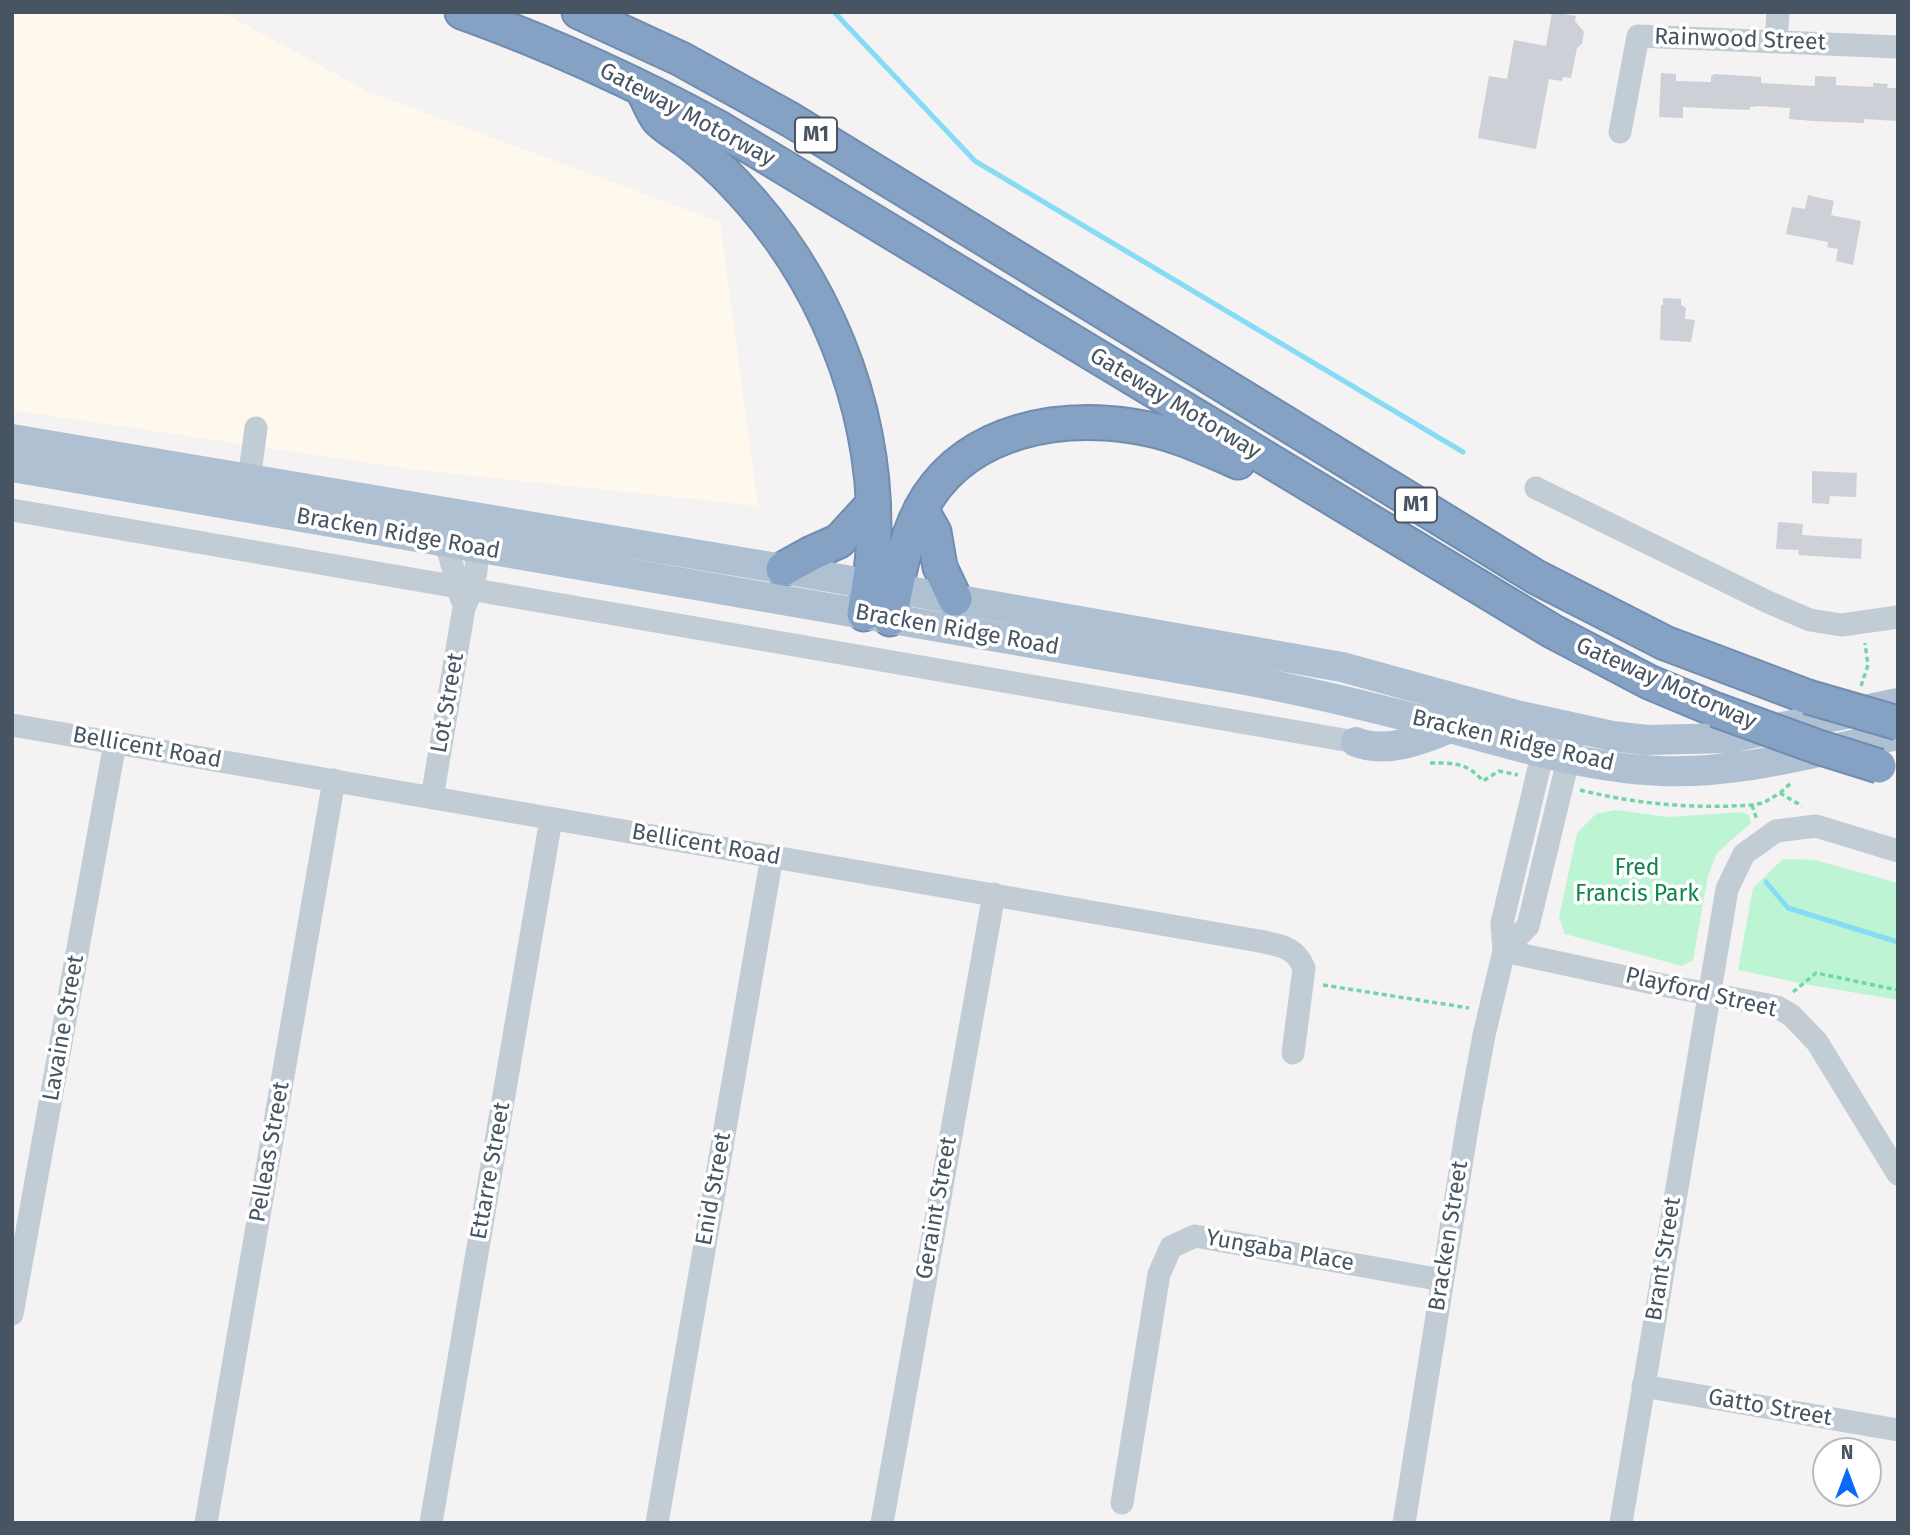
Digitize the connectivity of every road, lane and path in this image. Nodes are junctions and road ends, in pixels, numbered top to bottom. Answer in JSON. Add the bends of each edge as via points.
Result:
{"nodes":[{"id":1,"x":462,"y":12,"type":"edge"},
{"id":2,"x":579,"y":12,"type":"edge"},
{"id":3,"x":1778,"y":12,"type":"edge"},
{"id":4,"x":1776,"y":40,"type":"junction"},
{"id":5,"x":1898,"y":47,"type":"edge"},
{"id":6,"x":641,"y":88,"type":"junction"},
{"id":7,"x":1620,"y":132,"type":"dead end"},
{"id":8,"x":256,"y":428,"type":"dead end"},
{"id":9,"x":12,"y":439,"type":"edge"},
{"id":10,"x":12,"y":467,"type":"edge"},
{"id":11,"x":1281,"y":467,"type":"junction"},
{"id":12,"x":249,"y":480,"type":"junction"},
{"id":13,"x":1536,"y":488,"type":"dead end"},
{"id":14,"x":873,"y":504,"type":"junction"},
{"id":15,"x":921,"y":509,"type":"junction"},
{"id":16,"x":12,"y":510,"type":"edge"},
{"id":17,"x":264,"y":511,"type":"junction"},
{"id":18,"x":457,"y":514,"type":"junction"},
{"id":19,"x":446,"y":542,"type":"junction"},
{"id":20,"x":475,"y":547,"type":"junction"},
{"id":21,"x":783,"y":569,"type":"junction"},
{"id":22,"x":464,"y":596,"type":"junction"},
{"id":23,"x":955,"y":599,"type":"junction"},
{"id":24,"x":880,"y":601,"type":"junction"},
{"id":25,"x":1898,"y":617,"type":"edge"},
{"id":26,"x":1898,"y":703,"type":"edge"},
{"id":27,"x":1898,"y":723,"type":"edge"},
{"id":28,"x":12,"y":725,"type":"edge"},
{"id":29,"x":1562,"y":725,"type":"junction"},
{"id":30,"x":1450,"y":728,"type":"junction"},
{"id":31,"x":1898,"y":735,"type":"edge"},
{"id":32,"x":114,"y":743,"type":"junction"},
{"id":33,"x":1356,"y":743,"type":"joint"},
{"id":34,"x":1556,"y":755,"type":"junction"},
{"id":35,"x":1424,"y":763,"type":"dead end"},
{"id":36,"x":1888,"y":768,"type":"edge"},
{"id":37,"x":1521,"y":775,"type":"dead end"},
{"id":38,"x":334,"y":780,"type":"junction"},
{"id":39,"x":1581,"y":790,"type":"dead end"},
{"id":40,"x":432,"y":798,"type":"junction"},
{"id":41,"x":1752,"y":805,"type":"junction"},
{"id":42,"x":1812,"y":810,"type":"dead end"},
{"id":43,"x":551,"y":819,"type":"junction"},
{"id":44,"x":1761,"y":827,"type":"dead end"},
{"id":45,"x":1898,"y":851,"type":"edge"},
{"id":46,"x":772,"y":856,"type":"junction"},
{"id":47,"x":994,"y":894,"type":"junction"},
{"id":48,"x":1504,"y":951,"type":"junction"},
{"id":49,"x":1314,"y":983,"type":"dead end"},
{"id":50,"x":1898,"y":990,"type":"edge"},
{"id":51,"x":1791,"y":993,"type":"dead end"},
{"id":52,"x":1708,"y":995,"type":"junction"},
{"id":53,"x":1469,"y":1008,"type":"dead end"},
{"id":54,"x":1293,"y":1053,"type":"dead end"},
{"id":55,"x":1898,"y":1174,"type":"edge"},
{"id":56,"x":1442,"y":1280,"type":"junction"},
{"id":57,"x":13,"y":1309,"type":"edge"},
{"id":58,"x":1643,"y":1386,"type":"junction"},
{"id":59,"x":1898,"y":1430,"type":"edge"},
{"id":60,"x":1122,"y":1503,"type":"dead end"},
{"id":61,"x":205,"y":1523,"type":"edge"},
{"id":62,"x":431,"y":1523,"type":"edge"},
{"id":63,"x":657,"y":1523,"type":"edge"},
{"id":64,"x":882,"y":1523,"type":"edge"},
{"id":65,"x":1404,"y":1523,"type":"edge"},
{"id":66,"x":1620,"y":1523,"type":"edge"}],
"edges":[{"from":1,"to":6,"type":"highway","name":"Gateway Motorway","number":"M1"},
{"from":2,"to":27,"type":"highway","name":"Gateway Motorway","number":"M1","bridge":true,"via":[[681,59],[791,120],[1536,577],[1665,643],[1808,697]]},
{"from":3,"to":4,"type":"street"},
{"from":4,"to":5,"type":"street","name":"Rainwood Street"},
{"from":4,"to":7,"type":"street","name":"Rainwood Street","via":[[1638,36]]},
{"from":6,"to":11,"type":"highway","name":"Gateway Motorway","number":"M1","via":[[719,128]]},
{"from":6,"to":14,"type":"highway","via":[[658,119],[734,183],[769,224],[822,307],[857,398],[869,453]]},
{"from":8,"to":12,"type":"street"},
{"from":9,"to":12,"type":"main road","name":"Bracken Ridge Road"},
{"from":10,"to":17,"type":"main road","name":"Bracken Ridge Road"},
{"from":11,"to":15,"type":"highway","via":[[1248,467],[1204,447],[1133,426],[1049,424],[1010,434],[958,463]]},
{"from":11,"to":36,"type":"highway","name":"Gateway Motorway","number":"M1","bridge":true,"via":[[1552,631],[1649,681],[1716,710]]},
{"from":12,"to":17,"type":"street"},
{"from":12,"to":18,"type":"main road","name":"Bracken Ridge Road"},
{"from":13,"to":25,"type":"street","via":[[1810,620],[1842,625]]},
{"from":14,"to":21,"type":"highway","via":[[839,541]]},
{"from":14,"to":24,"type":"highway"},
{"from":15,"to":23,"type":"highway","via":[[934,531],[940,567]]},
{"from":15,"to":24,"type":"highway"},
{"from":16,"to":22,"type":"street","name":"Bracken Ridge Road"},
{"from":17,"to":19,"type":"main road","name":"Bracken Ridge Road"},
{"from":18,"to":20,"type":"street"},
{"from":18,"to":21,"type":"main road","name":"Bracken Ridge Road"},
{"from":19,"to":20,"type":"main road","name":"Bracken Ridge Road"},
{"from":19,"to":22,"type":"street","name":"Lot Street"},
{"from":20,"to":22,"type":"street","name":"Lot Street","via":[[477,565]]},
{"from":20,"to":24,"type":"main road","name":"Bracken Ridge Road"},
{"from":21,"to":24,"type":"main road","name":"Bracken Ridge Road"},
{"from":22,"to":33,"type":"street","name":"Bracken Ridge Road"},
{"from":22,"to":40,"type":"street","name":"Lot Street"},
{"from":23,"to":24,"type":"main road","name":"Bracken Ridge Road"},
{"from":23,"to":29,"type":"main road","name":"Bracken Ridge Road","via":[[1342,667]]},
{"from":24,"to":30,"type":"main road","name":"Bracken Ridge Road","via":[[1302,691]]},
{"from":26,"to":29,"type":"main road","name":"Bracken Ridge Road","via":[[1730,738],[1648,740]]},
{"from":28,"to":32,"type":"street","name":"Bellicent Road"},
{"from":29,"to":34,"type":"street"},
{"from":30,"to":33,"type":"main road","via":[[1381,748]]},
{"from":30,"to":34,"type":"main road","name":"Bracken Ridge Road"},
{"from":31,"to":34,"type":"main road","name":"Bracken Ridge Road","via":[[1701,771],[1630,769]]},
{"from":32,"to":38,"type":"street","name":"Bellicent Road"},
{"from":32,"to":57,"type":"street","name":"Lavaine Street"},
{"from":34,"to":48,"type":"street","via":[[1528,926]]},
{"from":35,"to":37,"type":"path","via":[[1463,765],[1483,781],[1499,771]]},
{"from":38,"to":40,"type":"street","name":"Bellicent Road"},
{"from":38,"to":61,"type":"street","name":"Pelleas Street"},
{"from":39,"to":41,"type":"path","via":[[1658,805]]},
{"from":40,"to":43,"type":"street","name":"Bellicent Road"},
{"from":41,"to":42,"type":"path","via":[[1780,793]]},
{"from":41,"to":44,"type":"path"},
{"from":43,"to":46,"type":"street","name":"Bellicent Road"},
{"from":43,"to":62,"type":"street","name":"Ettarre Street"},
{"from":45,"to":52,"type":"street","name":"Brant Street","via":[[1816,827],[1776,831],[1744,854],[1727,889]]},
{"from":46,"to":47,"type":"street","name":"Bellicent Road"},
{"from":46,"to":63,"type":"street","name":"Enid Street"},
{"from":47,"to":54,"type":"street","name":"Bellicent Road","via":[[1287,948],[1299,956],[1304,968]]},
{"from":47,"to":64,"type":"street","name":"Geraint Street"},
{"from":48,"to":52,"type":"street","name":"Playford Street"},
{"from":48,"to":56,"type":"street","name":"Bracken Street","via":[[1484,1035]]},
{"from":49,"to":53,"type":"path"},
{"from":50,"to":51,"type":"path","via":[[1816,974]]},
{"from":52,"to":55,"type":"street","name":"Playford Street","via":[[1777,1007],[1804,1026]]},
{"from":52,"to":58,"type":"street","name":"Brant Street"},
{"from":56,"to":60,"type":"street","name":"Yungaba Place","via":[[1195,1236],[1171,1247],[1159,1274]]},
{"from":56,"to":65,"type":"street","name":"Bracken Street"},
{"from":58,"to":59,"type":"street","name":"Gatto Street"},
{"from":58,"to":66,"type":"street","name":"Brant Street"}]}
